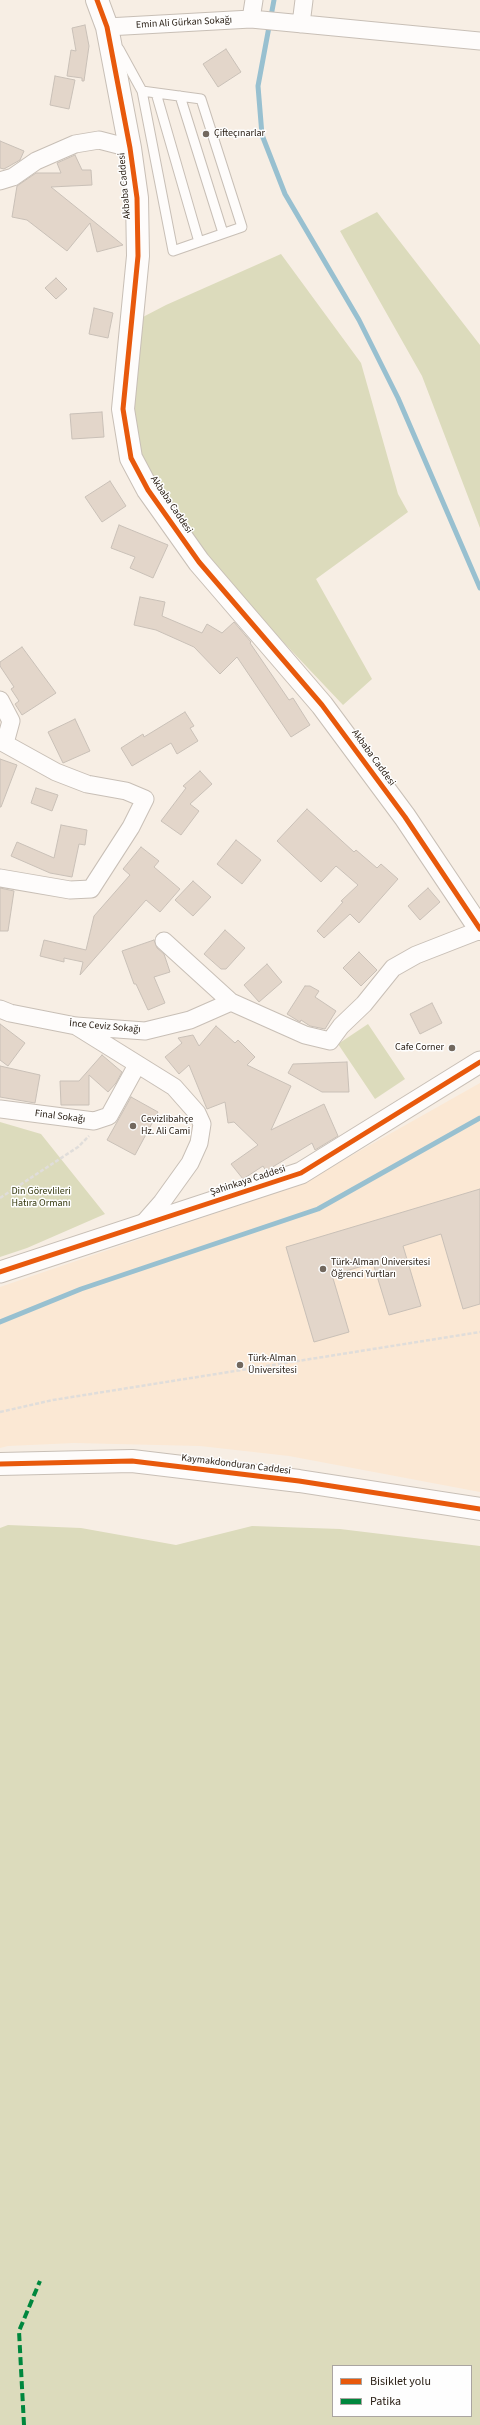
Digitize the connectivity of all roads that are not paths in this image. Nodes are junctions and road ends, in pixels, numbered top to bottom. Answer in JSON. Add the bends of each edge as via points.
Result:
{"nodes":[{"id":1,"x":97,"y":0,"type":"edge"},
{"id":2,"x":254,"y":0,"type":"edge"},
{"id":3,"x":304,"y":0,"type":"edge"},
{"id":4,"x":256,"y":20,"type":"junction"},
{"id":5,"x":300,"y":24,"type":"junction"},
{"id":6,"x":107,"y":27,"type":"junction"},
{"id":7,"x":480,"y":41,"type":"edge"},
{"id":8,"x":142,"y":91,"type":"junction"},
{"id":9,"x":156,"y":93,"type":"junction"},
{"id":10,"x":180,"y":96,"type":"junction"},
{"id":11,"x":130,"y":148,"type":"junction"},
{"id":12,"x":0,"y":181,"type":"edge"},
{"id":13,"x":224,"y":233,"type":"junction"},
{"id":14,"x":198,"y":242,"type":"junction"},
{"id":15,"x":0,"y":700,"type":"edge"},
{"id":16,"x":2,"y":741,"type":"edge"},
{"id":17,"x":0,"y":878,"type":"edge"},
{"id":18,"x":480,"y":929,"type":"edge"},
{"id":19,"x":164,"y":941,"type":"dead end"},
{"id":20,"x":231,"y":1002,"type":"junction"},
{"id":21,"x":0,"y":1009,"type":"edge"},
{"id":22,"x":76,"y":1026,"type":"junction"},
{"id":23,"x":480,"y":1062,"type":"edge"},
{"id":24,"x":137,"y":1065,"type":"junction"},
{"id":25,"x":0,"y":1109,"type":"edge"},
{"id":26,"x":141,"y":1226,"type":"junction"},
{"id":27,"x":0,"y":1272,"type":"edge"},
{"id":28,"x":0,"y":1464,"type":"edge"},
{"id":29,"x":476,"y":1507,"type":"edge"}],
"edges":[{"from":1,"to":6,"type":"main road","name":"Akbaba Caddesi"},
{"from":2,"to":4,"type":"street"},
{"from":3,"to":5,"type":"street"},
{"from":4,"to":5,"type":"street","name":"Emin Ali Gürkan Sokağı"},
{"from":4,"to":6,"type":"street","name":"Emin Ali Gürkan Sokağı"},
{"from":5,"to":7,"type":"street","name":"Emin Ali Gürkan Sokağı"},
{"from":6,"to":8,"type":"lane"},
{"from":6,"to":11,"type":"main road","name":"Akbaba Caddesi"},
{"from":8,"to":9,"type":"lane"},
{"from":8,"to":14,"type":"lane","via":[[172,251]]},
{"from":9,"to":10,"type":"lane"},
{"from":9,"to":14,"type":"lane"},
{"from":10,"to":13,"type":"lane"},
{"from":10,"to":13,"type":"lane","via":[[201,99],[242,227]]},
{"from":11,"to":12,"type":"street","via":[[99,140],[75,144],[36,161],[13,177]]},
{"from":11,"to":18,"type":"main road","name":"Akbaba Caddesi","via":[[137,198],[138,256],[123,410],[131,458],[148,490],[199,562],[322,705],[405,817]]},
{"from":13,"to":14,"type":"lane"},
{"from":15,"to":16,"type":"street","via":[[11,721]]},
{"from":16,"to":17,"type":"street","via":[[56,772],[87,784],[126,791],[145,799],[131,827],[91,890],[70,890]]},
{"from":18,"to":20,"type":"street","via":[[416,955],[393,968],[330,1041],[305,1035]]},
{"from":19,"to":20,"type":"street"},
{"from":20,"to":22,"type":"street","name":"İnce Ceviz Sokağı","via":[[190,1020],[145,1032]]},
{"from":21,"to":22,"type":"street","name":"İnce Ceviz Sokağı"},
{"from":22,"to":24,"type":"street"},
{"from":23,"to":26,"type":"street","name":"Şahinkaya Caddesi","via":[[301,1173]]},
{"from":24,"to":25,"type":"street","name":"Final Sokağı","via":[[109,1116],[94,1121]]},
{"from":24,"to":26,"type":"street","via":[[174,1087],[197,1113],[202,1124],[199,1143],[190,1163]]},
{"from":26,"to":27,"type":"street","name":"Şahinkaya Caddesi"},
{"from":28,"to":29,"type":"main road","name":"Kaymakdonduran Caddesi","via":[[132,1461],[299,1481]]}]}
